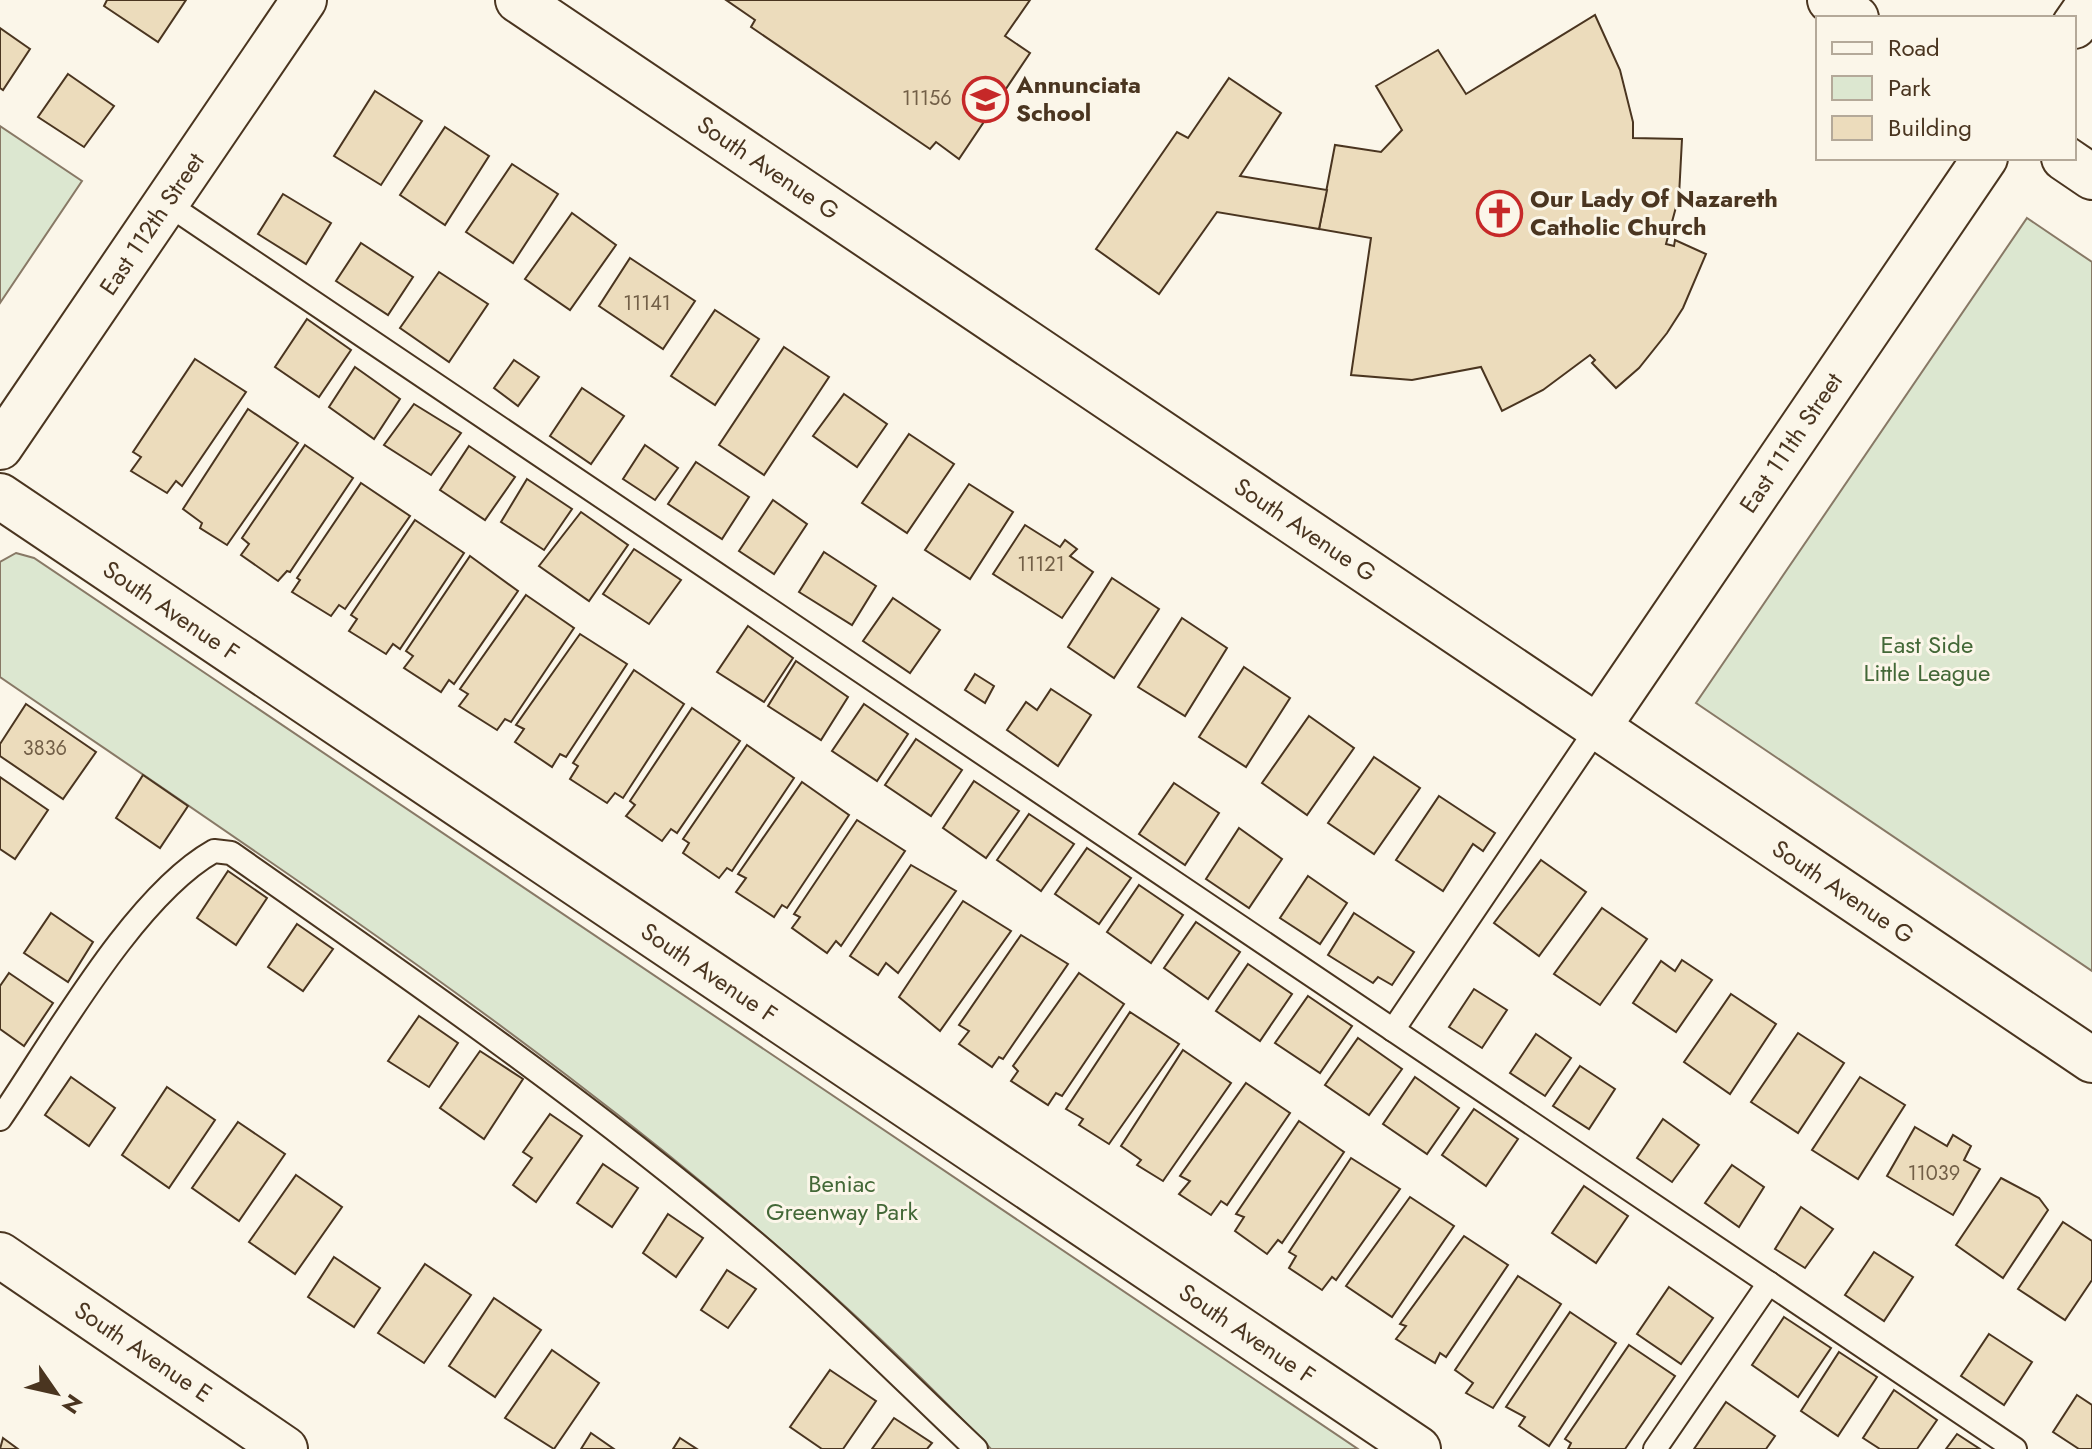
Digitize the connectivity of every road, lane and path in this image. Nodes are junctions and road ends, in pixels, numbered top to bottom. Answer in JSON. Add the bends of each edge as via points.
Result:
{"nodes":[{"id":1,"x":304,"y":0,"type":"edge"},
{"id":2,"x":518,"y":0,"type":"edge"},
{"id":3,"x":1830,"y":0,"type":"edge"},
{"id":4,"x":2092,"y":0,"type":"edge"},
{"id":5,"x":1853,"y":16,"type":"edge"},
{"id":6,"x":2076,"y":23,"type":"edge"},
{"id":7,"x":1984,"y":160,"type":"edge"},
{"id":8,"x":2067,"y":160,"type":"edge"},
{"id":9,"x":2092,"y":177,"type":"edge"},
{"id":10,"x":166,"y":203,"type":"junction"},
{"id":11,"x":0,"y":447,"type":"edge"},
{"id":12,"x":0,"y":496,"type":"edge"},
{"id":13,"x":1598,"y":727,"type":"junction"},
{"id":14,"x":1393,"y":1030,"type":"junction"},
{"id":15,"x":2092,"y":1060,"type":"edge"},
{"id":16,"x":0,"y":1119,"type":"edge"},
{"id":17,"x":0,"y":1255,"type":"edge"},
{"id":18,"x":1769,"y":1283,"type":"junction"},
{"id":19,"x":285,"y":1449,"type":"edge"},
{"id":20,"x":976,"y":1449,"type":"edge"},
{"id":21,"x":1418,"y":1449,"type":"edge"},
{"id":22,"x":1655,"y":1449,"type":"edge"},
{"id":23,"x":2015,"y":1449,"type":"edge"}],
"edges":[{"from":1,"to":10,"type":"street","name":"East 112th Street"},
{"from":2,"to":13,"type":"street","name":"South Avenue G"},
{"from":3,"to":5,"type":"street"},
{"from":4,"to":6,"type":"street"},
{"from":7,"to":13,"type":"street","name":"East 111th Street"},
{"from":8,"to":9,"type":"street"},
{"from":10,"to":11,"type":"street","name":"East 112th Street"},
{"from":10,"to":14,"type":"lane"},
{"from":12,"to":21,"type":"street","name":"South Avenue F"},
{"from":13,"to":14,"type":"lane"},
{"from":13,"to":15,"type":"street","name":"South Avenue G"},
{"from":14,"to":18,"type":"lane"},
{"from":16,"to":20,"type":"lane","via":[[113,953],[172,881],[214,851],[231,853],[508,1046],[662,1166],[757,1245]]},
{"from":17,"to":19,"type":"street","name":"South Avenue E"},
{"from":18,"to":22,"type":"lane"},
{"from":18,"to":23,"type":"lane"}]}
